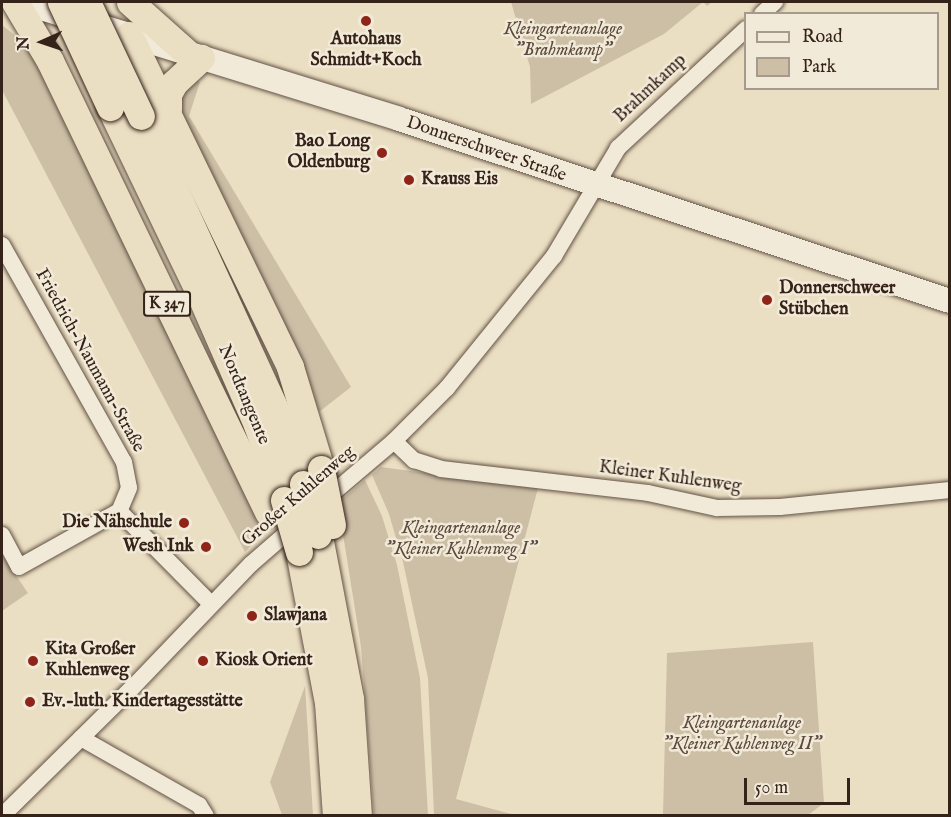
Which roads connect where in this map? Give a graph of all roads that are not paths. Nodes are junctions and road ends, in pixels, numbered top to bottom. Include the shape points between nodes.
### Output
1 (26, 2) edge
2 (130, 2) edge
3 (80, 5) edge
4 (744, 31) edge
5 (129, 35) junction
6 (194, 55) junction
7 (50, 61) junction
8 (168, 109) junction
9 (596, 188) junction
10 (2, 245) edge
11 (950, 301) edge
12 (394, 441) junction
13 (950, 490) edge
14 (294, 491) junction
15 (119, 511) junction
16 (2, 535) edge
17 (309, 544) junction
18 (212, 604) junction
19 (329, 636) junction
20 (81, 738) junction
21 (2, 816) edge
22 (206, 816) edge
23 (336, 816) edge
24 (358, 816) edge

1 - 3 main road, Donnerschweer Straße
1 - 7 highway, K 347
2 - 6 highway
3 - 5 main road, Donnerschweer Straße
3 - 7 highway via 62,31
3 - 14 highway, Nordtangente / K 347, bridge via 110,107 257,425
3 - 14 highway, Nordtangente / K 347, bridge via 141,116 273,404
4 - 9 street, Brahmkamp via 634,130 609,161
5 - 6 main road, Donnerschweer Straße
5 - 8 highway, K 347
6 - 8 highway via 168,94
6 - 9 main road, Donnerschweer Straße via 399,119
7 - 14 highway, K 347
8 - 14 highway, K 347 via 290,367
9 - 11 main road, Donnerschweer Straße
9 - 12 street, Großer Kuhlenweg via 558,251 513,311 434,402
10 - 15 street, Friedrich-Naumann-Straße via 124,462 129,488
12 - 13 street, Kleiner Kuhlenweg via 414,460 441,469 648,494 717,508 780,507
12 - 18 street, Großer Kuhlenweg via 251,564
14 - 17 highway, K 347
14 - 17 highway, K 347, bridge
15 - 16 street via 19,567
15 - 18 street
17 - 19 highway, K 347 via 302,616
17 - 19 highway, K 347 via 345,594
18 - 20 street, Großer Kuhlenweg
19 - 23 highway, K 347 via 328,702
19 - 24 highway, K 347 via 350,699
20 - 21 street, Großer Kuhlenweg
20 - 22 street via 199,805

